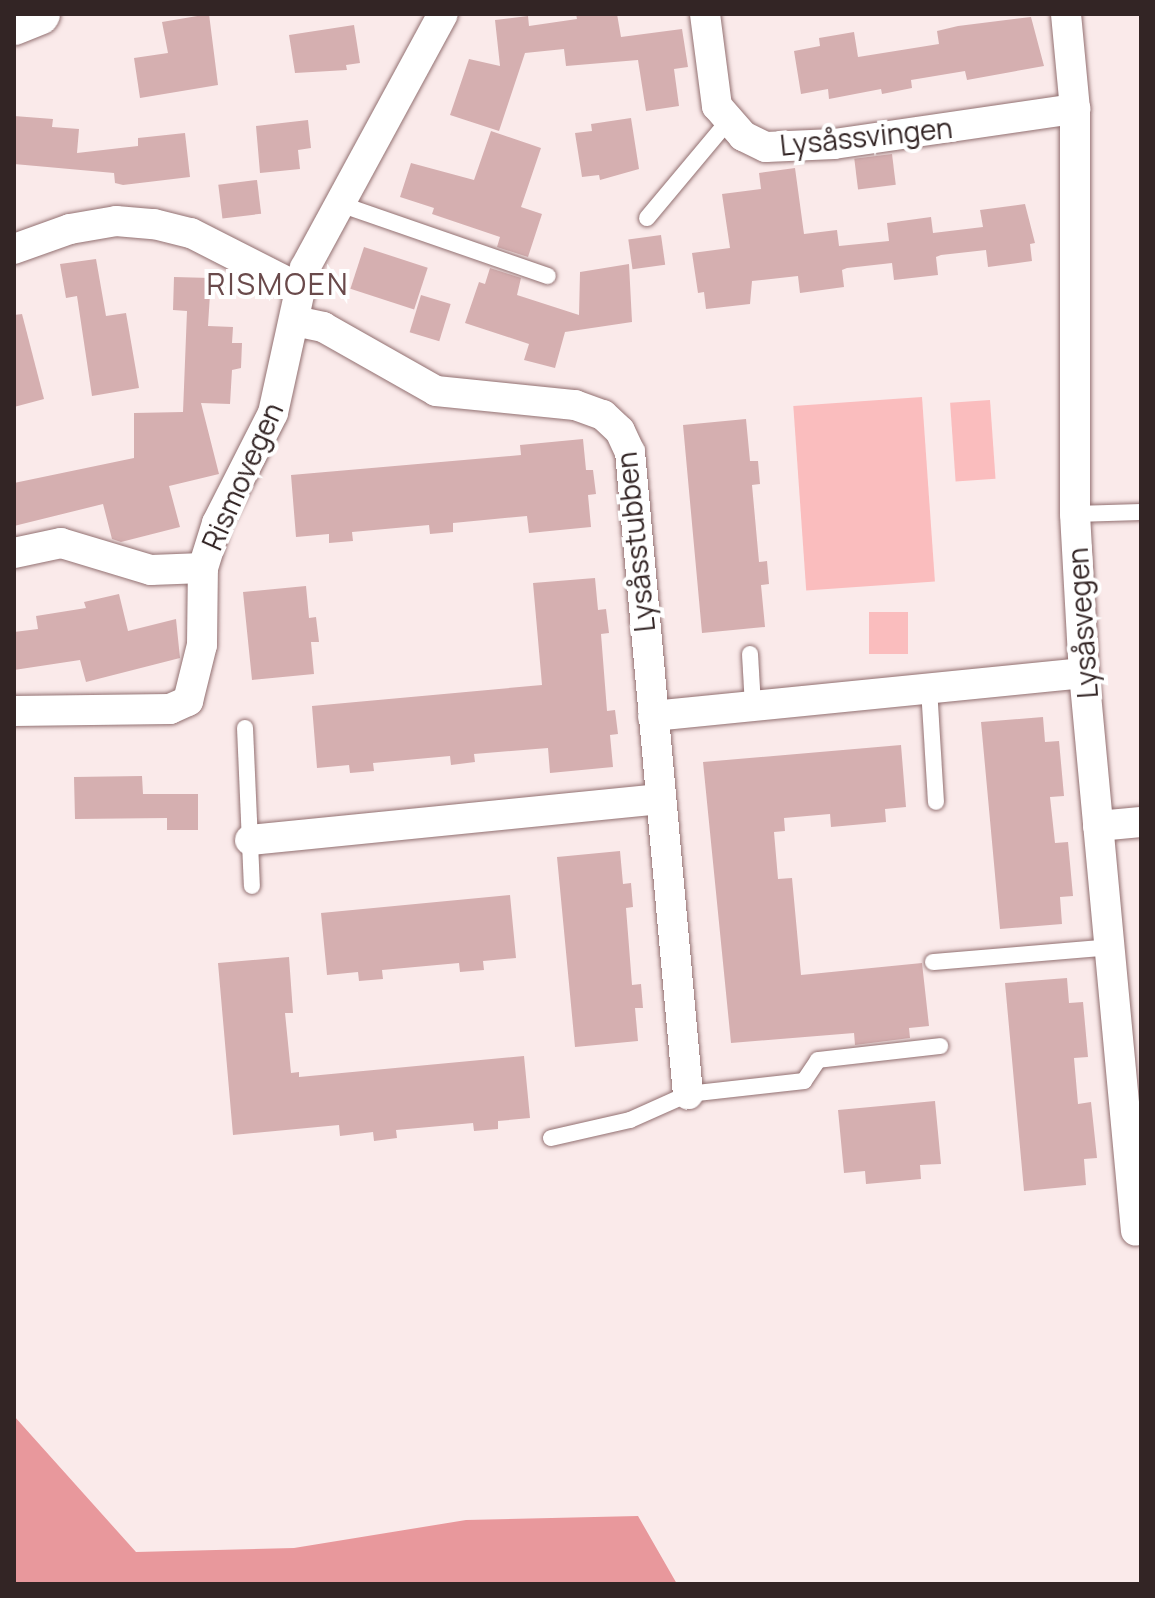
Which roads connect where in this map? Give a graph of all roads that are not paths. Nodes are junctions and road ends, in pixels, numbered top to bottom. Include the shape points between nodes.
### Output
1 (39, 14) edge
2 (443, 14) edge
3 (705, 14) edge
4 (1066, 14) edge
5 (14, 24) edge
6 (1075, 109) junction
7 (728, 121) junction
8 (337, 203) junction
9 (647, 218) dead end
10 (14, 249) edge
11 (548, 276) dead end
12 (301, 289) junction
13 (295, 321) junction
14 (1141, 512) edge
15 (1075, 514) junction
16 (14, 553) edge
17 (203, 568) junction
18 (750, 654) dead end
19 (1084, 673) junction
20 (929, 688) junction
21 (753, 706) junction
22 (14, 711) edge
23 (653, 716) junction
24 (245, 728) dead end
25 (658, 799) junction
26 (936, 802) dead end
27 (1141, 822) edge
28 (1098, 826) junction
29 (250, 840) junction
30 (252, 886) dead end
31 (1110, 947) junction
32 (933, 962) dead end
33 (940, 1046) dead end
34 (688, 1094) junction
35 (1133, 1107) edge
36 (551, 1138) dead end
37 (1136, 1231) dead end

1 - 5 main road
2 - 8 street, Rismovegen
3 - 7 street via 717,106
4 - 6 street, Lysåsvegen
6 - 7 street, Lysåssvingen via 790,148 766,147
6 - 15 street, Lysåsvegen
7 - 9 lane
8 - 11 lane
8 - 12 street, Rismovegen via 305,268
10 - 12 street via 70,229 116,221 154,224 191,233
12 - 13 street, Rismovegen
13 - 17 street, Rismovegen via 273,413 217,523
13 - 23 street, Lysåsstubben via 323,327 436,391 575,405 603,415 620,431 630,452
14 - 15 lane
15 - 19 street, Lysåsvegen
16 - 17 street via 61,543 151,570
17 - 22 street, Rismovegen via 202,645 188,701 158,710
18 - 21 lane
19 - 20 street
19 - 28 street, Lysåsvegen
20 - 21 street
20 - 26 lane
21 - 23 street
23 - 25 street, Lysåsstubben
24 - 29 lane
25 - 29 street
25 - 34 street, Lysåsstubben
27 - 28 street
28 - 31 street, Lysåsvegen
29 - 30 lane
31 - 32 lane
31 - 35 street, Lysåsvegen
33 - 34 lane via 818,1060 804,1081
34 - 36 lane via 630,1120
35 - 37 street, Lysåsvegen

